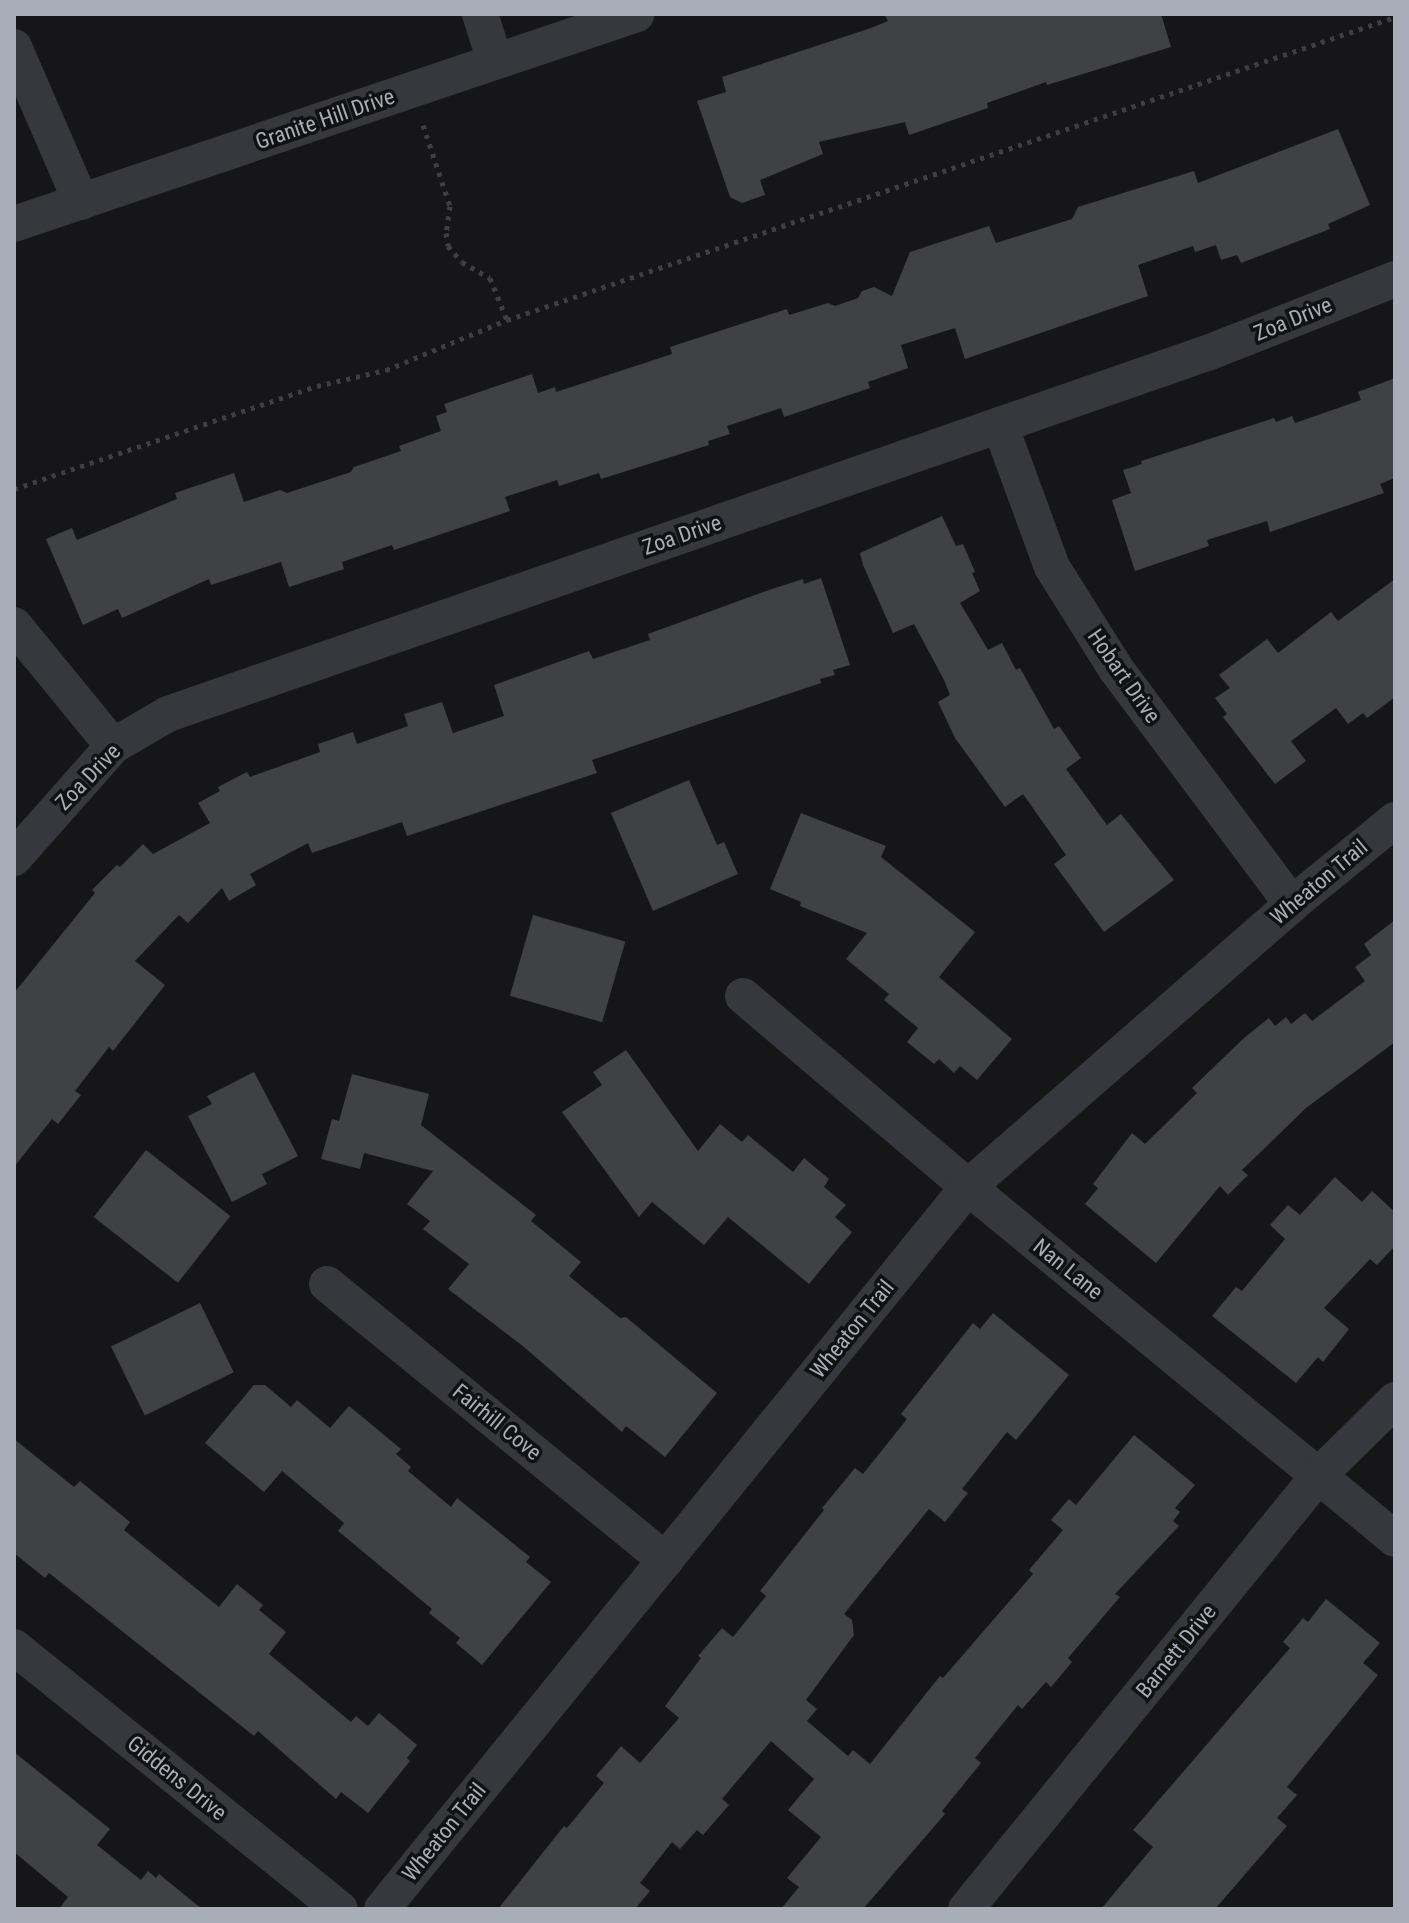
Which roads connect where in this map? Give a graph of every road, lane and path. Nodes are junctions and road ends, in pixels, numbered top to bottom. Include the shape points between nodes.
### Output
1 (480, 14) edge
2 (637, 14) edge
3 (1395, 17) edge
4 (14, 47) edge
5 (495, 61) junction
6 (423, 125) dead end
7 (81, 202) junction
8 (14, 224) edge
9 (1395, 279) edge
10 (507, 320) junction
11 (1000, 425) junction
12 (14, 489) edge
13 (14, 625) edge
14 (113, 746) junction
15 (1395, 820) edge
16 (14, 858) edge
17 (1292, 904) junction
18 (743, 996) dead end
19 (968, 1187) junction
20 (327, 1284) dead end
21 (1395, 1400) edge
22 (1319, 1475) junction
23 (1395, 1539) edge
24 (666, 1560) junction
25 (14, 1647) edge
26 (340, 1909) edge
27 (382, 1909) edge
28 (966, 1909) edge

1 - 5 street
2 - 5 street, Granite Hill Drive
3 - 10 path
4 - 7 street
5 - 7 street, Granite Hill Drive
6 - 10 path via 450,206 448,246 462,262 490,278
7 - 8 street, Granite Hill Drive
9 - 11 street, Zoa Drive via 1210,352
10 - 12 path via 386,370 317,386
11 - 14 street, Zoa Drive via 168,714
11 - 17 street, Hobart Drive via 1052,567 1116,669
13 - 14 street
14 - 16 street, Zoa Drive
15 - 17 street, Wheaton Trail
17 - 19 street, Wheaton Trail
18 - 19 street, Nan Lane
19 - 22 street, Nan Lane
19 - 24 street, Wheaton Trail
20 - 24 street, Fairhill Cove
21 - 22 street, Barnett Drive
22 - 23 street, Nan Lane
22 - 28 street, Barnett Drive
24 - 27 street, Wheaton Trail
25 - 26 street, Giddens Drive

